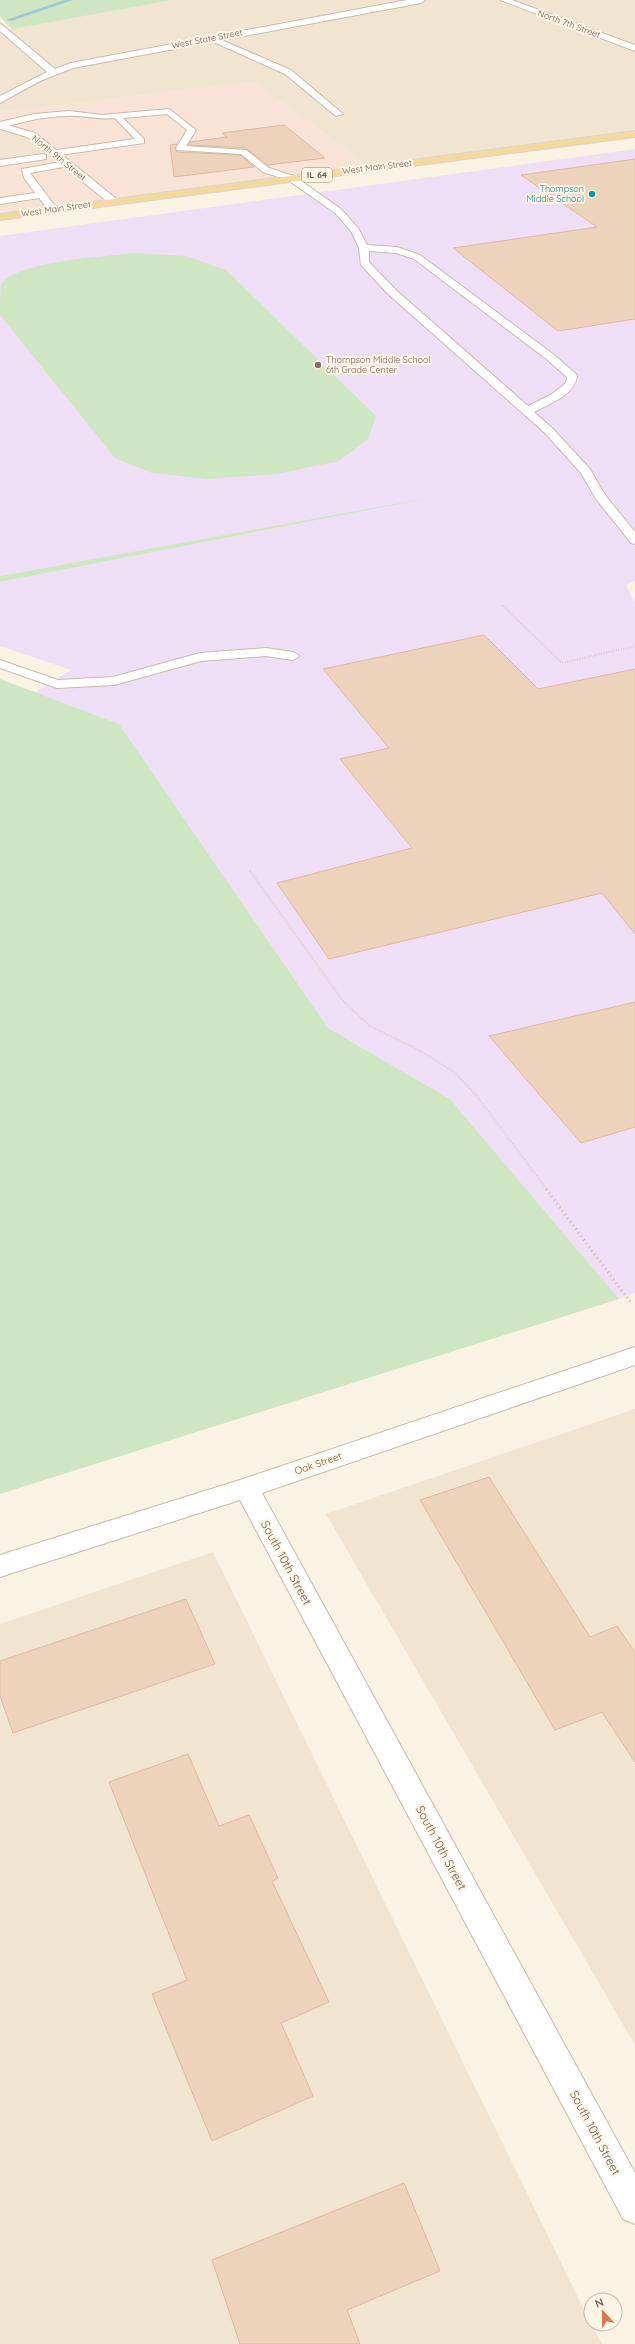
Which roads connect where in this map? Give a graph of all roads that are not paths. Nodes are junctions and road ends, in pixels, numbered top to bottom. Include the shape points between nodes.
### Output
1 (421, 0) edge
2 (504, 0) edge
3 (0, 26) edge
4 (212, 38) junction
5 (635, 48) edge
6 (53, 72) junction
7 (0, 100) edge
8 (339, 114) dead end
9 (116, 115) junction
10 (0, 125) edge
11 (635, 134) edge
12 (54, 154) junction
13 (0, 163) edge
14 (66, 164) junction
15 (291, 178) junction
16 (41, 195) junction
17 (0, 201) edge
18 (113, 201) junction
19 (53, 210) junction
20 (0, 217) edge
21 (364, 248) junction
22 (527, 411) junction
23 (635, 540) edge
24 (293, 656) dead end
25 (0, 664) edge
26 (635, 1356) edge
27 (246, 1488) junction
28 (0, 1566) edge
29 (635, 2207) edge

1 - 4 street, West State Street
2 - 5 street, North 7th Street
3 - 6 street
4 - 6 street, West State Street via 98,60
4 - 8 lane via 288,72
6 - 7 street, West State Street
9 - 10 lane via 41,115
9 - 12 lane via 141,141
9 - 15 lane via 169,110 192,130 180,148 243,152 266,170
10 - 12 street, North 9th Street via 31,135
11 - 15 main road, West Main Street / IL 64
12 - 13 lane
12 - 14 street, North 9th Street
14 - 16 lane via 25,171
14 - 18 street, North 9th Street
15 - 18 main road, West Main Street / IL 64
15 - 21 lane via 338,212 355,230
16 - 17 lane
16 - 19 lane
18 - 19 main road, West Main Street / IL 64
19 - 20 main road, West Main Street / IL 64
21 - 22 lane via 364,263 392,292
21 - 22 lane via 397,250 417,257 572,376 571,384 556,396
22 - 23 lane via 586,471 600,496
24 - 25 lane via 266,652 200,658 114,681 57,684
26 - 27 street, Oak Street
27 - 28 street, Oak Street
27 - 29 street, South 10th Street

